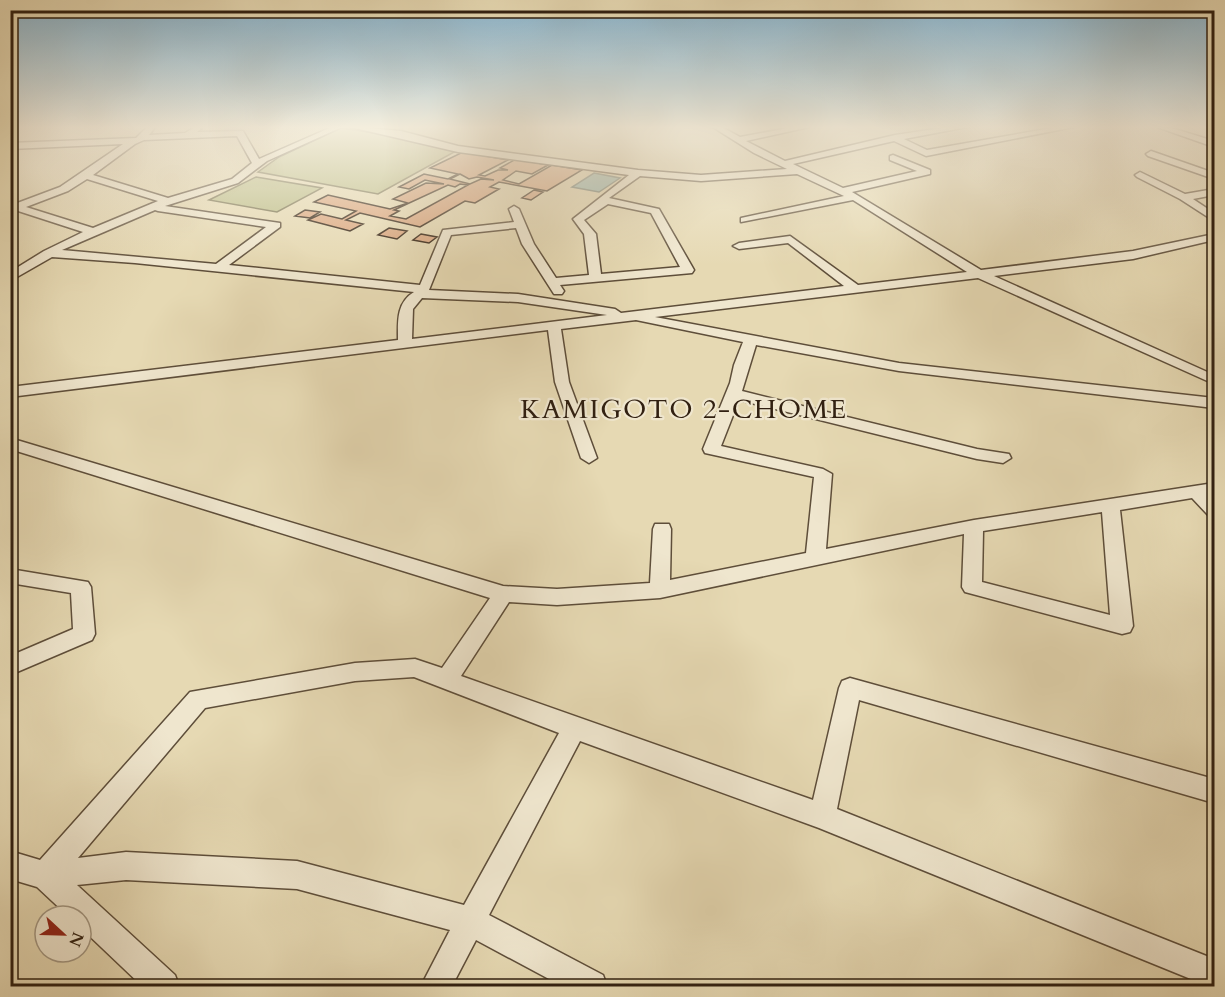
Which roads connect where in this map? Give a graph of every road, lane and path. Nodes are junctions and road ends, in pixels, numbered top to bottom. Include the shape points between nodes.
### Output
1 (91, 173) edge
2 (247, 173) edge
3 (634, 173) edge
4 (638, 173) junction
5 (776, 173) edge
6 (801, 173) edge
7 (925, 173) edge
8 (1140, 175) dead end
9 (86, 176) junction
10 (843, 191) junction
11 (1215, 192) edge
12 (855, 197) junction
13 (1184, 197) junction
14 (168, 201) junction
15 (606, 201) junction
16 (154, 207) junction
17 (514, 209) dead end
18 (1215, 218) edge
19 (745, 220) dead end
20 (522, 224) junction
21 (93, 232) junction
22 (1213, 238) edge
23 (739, 246) dead end
24 (48, 253) junction
25 (219, 267) junction
26 (978, 273) junction
27 (10, 277) edge
28 (596, 279) junction
29 (553, 282) junction
30 (854, 288) junction
31 (422, 292) junction
32 (563, 302) junction
33 (629, 316) junction
34 (561, 325) junction
35 (751, 340) junction
36 (405, 344) junction
37 (1211, 375) edge
38 (10, 392) edge
39 (734, 394) junction
40 (1215, 403) edge
41 (10, 443) edge
42 (589, 458) dead end
43 (1003, 458) dead end
44 (1206, 490) edge
45 (1110, 505) junction
46 (1215, 511) edge
47 (974, 526) junction
48 (662, 529) dead end
49 (814, 559) junction
50 (10, 576) edge
51 (660, 590) junction
52 (503, 594) junction
53 (10, 666) edge
54 (447, 679) junction
55 (574, 728) junction
56 (1215, 791) edge
57 (822, 816) junction
58 (10, 865) edge
59 (45, 875) junction
60 (470, 921) junction
61 (1215, 974) edge
62 (164, 987) edge
63 (436, 987) edge
64 (592, 987) edge

1 - 9 street
2 - 14 street via 235,181
3 - 4 street
4 - 5 street via 701,178
4 - 15 street via 603,198
6 - 10 street
7 - 10 street
8 - 13 street
9 - 14 street
9 - 21 street via 16,207
10 - 12 street
11 - 13 street
12 - 19 street
12 - 26 street
13 - 18 street
14 - 16 street
15 - 28 street via 578,219 590,234
15 - 28 street via 655,211 688,270
16 - 21 street
16 - 25 street via 276,225
17 - 20 street
20 - 29 street via 528,244
20 - 31 street via 447,232
21 - 24 street
22 - 26 street via 1133,255
23 - 30 street via 790,239
24 - 25 street
24 - 27 street
25 - 31 street
26 - 30 street
26 - 37 street
28 - 29 street
29 - 32 street
30 - 33 street
31 - 32 street
31 - 36 street via 406,307
32 - 33 street
32 - 34 street
33 - 34 street
33 - 35 street
34 - 36 street
34 - 42 street via 562,382
35 - 39 street
35 - 40 street via 899,367
36 - 38 street
39 - 43 street
39 - 49 street via 711,449 823,474
41 - 52 street
44 - 45 street
44 - 46 street
45 - 47 street
45 - 47 street via 1122,626 972,587
47 - 49 street
48 - 51 street
49 - 51 street
50 - 53 street via 81,587 84,634
51 - 52 street via 557,597
52 - 54 street
54 - 55 street
54 - 59 street via 415,668 355,672 198,699
55 - 57 street
55 - 60 street
56 - 57 street via 850,688
57 - 61 street
58 - 59 street
59 - 60 street via 126,866 297,875
59 - 62 street
60 - 63 street
60 - 64 street

